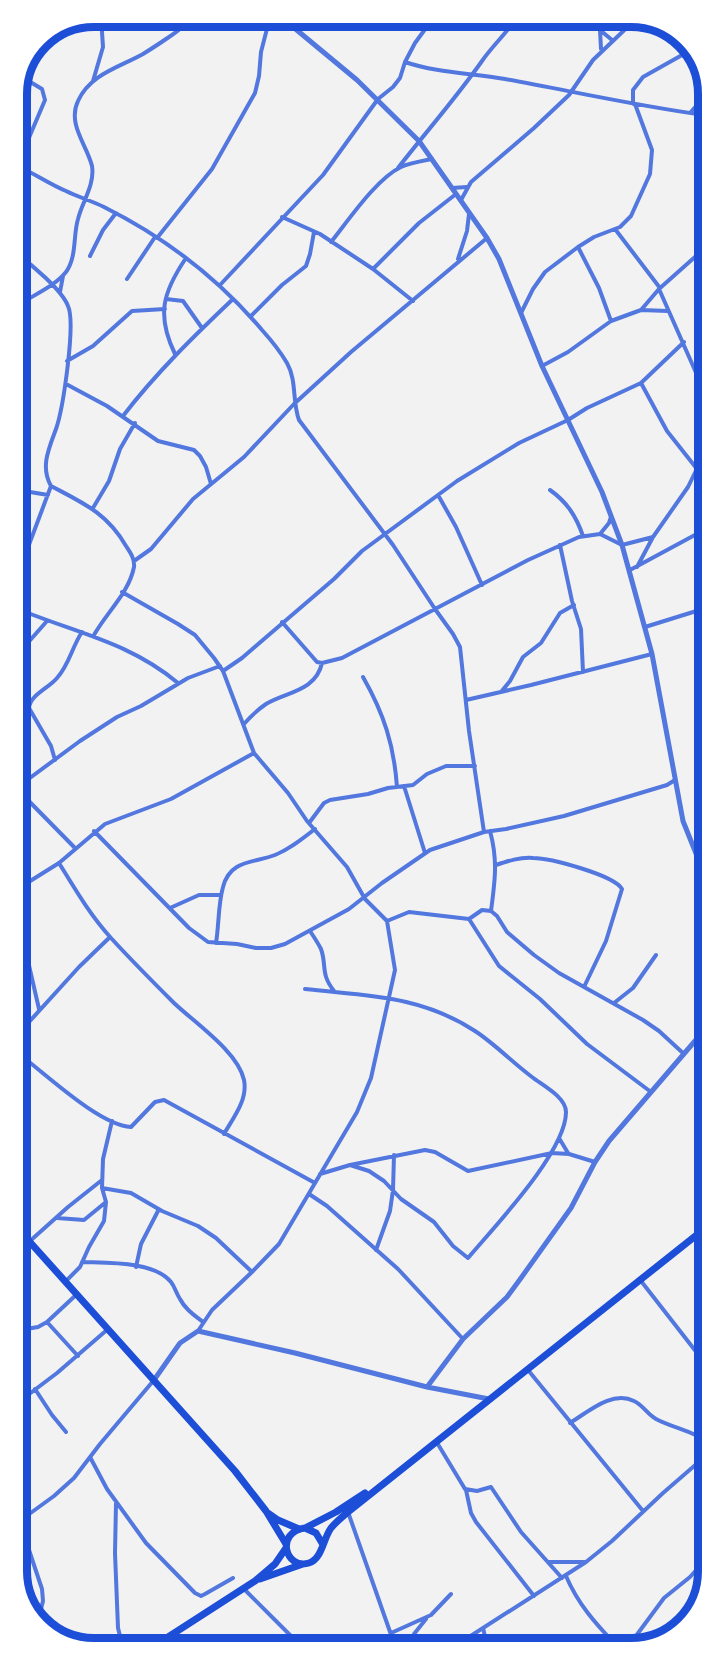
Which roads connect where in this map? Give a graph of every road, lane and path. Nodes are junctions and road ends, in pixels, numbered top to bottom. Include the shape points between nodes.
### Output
1 (102, 27) edge
2 (182, 27) edge
3 (267, 27) edge
4 (294, 27) edge
5 (427, 27) edge
6 (510, 27) edge
7 (598, 27) edge
8 (626, 27) edge
9 (600, 30) junction
10 (612, 40) junction
11 (601, 50) junction
12 (684, 54) edge
13 (405, 62) junction
14 (473, 76) junction
15 (28, 81) edge
16 (93, 82) junction
17 (573, 91) junction
18 (378, 99) junction
19 (634, 104) junction
20 (698, 104) edge
21 (648, 107) junction
22 (690, 113) junction
23 (698, 114) edge
24 (639, 116) junction
25 (419, 141) junction
26 (27, 142) edge
27 (433, 159) junction
28 (398, 168) junction
29 (27, 171) edge
30 (452, 188) junction
31 (467, 188) junction
32 (456, 194) junction
33 (87, 200) junction
34 (461, 201) junction
35 (116, 213) junction
36 (469, 213) junction
37 (282, 217) junction
38 (615, 229) junction
39 (314, 232) junction
40 (156, 237) junction
41 (487, 238) junction
42 (331, 242) junction
43 (578, 247) junction
44 (698, 254) edge
45 (90, 256) dead end
46 (186, 258) junction
47 (458, 260) junction
48 (27, 262) edge
49 (373, 269) junction
50 (63, 275) junction
51 (127, 279) dead end
52 (52, 285) junction
53 (220, 285) junction
54 (659, 289) junction
55 (60, 293) junction
56 (233, 298) junction
57 (166, 299) junction
58 (27, 300) edge
59 (413, 301) junction
60 (165, 309) junction
61 (641, 310) junction
62 (668, 311) junction
63 (521, 313) junction
64 (250, 316) junction
65 (611, 321) junction
66 (202, 328) junction
67 (684, 342) junction
68 (175, 354) junction
69 (67, 361) junction
70 (542, 366) junction
71 (698, 376) edge
72 (641, 383) junction
73 (66, 384) junction
74 (294, 404) junction
75 (123, 416) junction
76 (568, 420) junction
77 (135, 423) junction
78 (697, 469) joint
79 (211, 484) junction
80 (51, 486) junction
81 (550, 489) dead end
82 (27, 492) edge
83 (48, 495) junction
84 (438, 495) junction
85 (93, 508) junction
86 (612, 516) junction
87 (698, 533) edge
88 (600, 534) junction
89 (385, 535) junction
90 (583, 536) junction
91 (653, 537) junction
92 (560, 545) junction
93 (622, 545) junction
94 (27, 550) edge
95 (134, 561) junction
96 (637, 567) junction
97 (630, 570) junction
98 (482, 585) junction
99 (122, 592) junction
100 (574, 605) junction
101 (435, 609) junction
102 (698, 610) edge
103 (27, 613) edge
104 (47, 621) junction
105 (282, 622) junction
106 (645, 627) junction
107 (82, 632) junction
108 (94, 635) junction
109 (27, 644) edge
110 (652, 654) junction
111 (322, 663) junction
112 (220, 666) junction
113 (223, 671) junction
114 (583, 672) junction
115 (363, 677) dead end
116 (178, 683) junction
117 (501, 692) junction
118 (466, 700) junction
119 (244, 724) junction
120 (255, 753) junction
121 (55, 760) junction
122 (475, 766) junction
123 (675, 779) junction
124 (27, 780) edge
125 (404, 786) junction
126 (397, 787) junction
127 (27, 799) edge
128 (309, 823) junction
129 (315, 829) junction
130 (94, 831) junction
131 (490, 831) junction
132 (484, 832) junction
133 (75, 848) junction
134 (425, 854) junction
135 (698, 858) edge
136 (59, 863) junction
137 (496, 865) junction
138 (27, 883) edge
139 (221, 895) junction
140 (365, 899) junction
141 (170, 908) junction
142 (491, 911) junction
143 (469, 919) junction
144 (387, 921) junction
145 (310, 931) junction
146 (110, 937) junction
147 (216, 943) junction
148 (656, 955) dead end
149 (27, 956) edge
150 (584, 987) junction
151 (305, 989) dead end
152 (335, 992) junction
153 (388, 997) junction
154 (623, 998) junction
155 (614, 1004) junction
156 (624, 1009) junction
157 (40, 1010) junction
158 (27, 1024) edge
159 (698, 1038) edge
160 (684, 1054) junction
161 (27, 1060) edge
162 (651, 1092) junction
163 (112, 1121) junction
164 (224, 1134) junction
165 (559, 1138) junction
166 (552, 1153) junction
167 (569, 1154) junction
168 (394, 1155) junction
169 (595, 1162) junction
170 (350, 1165) junction
171 (320, 1174) junction
172 (103, 1180) junction
173 (315, 1183) junction
174 (102, 1188) junction
175 (393, 1190) junction
176 (309, 1194) junction
177 (106, 1202) junction
178 (159, 1209) junction
179 (56, 1218) junction
180 (698, 1234) edge
181 (29, 1242) joint
182 (376, 1250) junction
183 (82, 1262) junction
184 (136, 1267) junction
185 (252, 1272) junction
186 (641, 1280) junction
187 (65, 1282) junction
188 (77, 1294) junction
189 (47, 1322) junction
190 (203, 1322) junction
191 (27, 1328) edge
192 (108, 1329) junction
193 (198, 1330) junction
194 (463, 1339) junction
195 (698, 1354) edge
196 (78, 1356) junction
197 (527, 1369) junction
198 (154, 1380) junction
199 (427, 1387) junction
200 (35, 1389) junction
201 (27, 1395) edge
202 (489, 1398) junction
203 (570, 1423) junction
204 (66, 1432) dead end
205 (698, 1436) edge
206 (436, 1440) junction
207 (90, 1456) junction
208 (698, 1463) edge
209 (384, 1481) junction
210 (465, 1489) junction
211 (116, 1502) junction
212 (266, 1511) junction
213 (643, 1511) junction
214 (348, 1512) junction
215 (27, 1516) edge
216 (302, 1528) junction
217 (322, 1543) junction
218 (27, 1544) edge
219 (286, 1546) junction
220 (548, 1562) junction
221 (585, 1562) junction
222 (303, 1563) junction
223 (698, 1568) edge
224 (564, 1577) junction
225 (233, 1578) dead end
226 (255, 1581) junction
227 (243, 1588) junction
228 (451, 1594) dead end
229 (534, 1596) junction
230 (41, 1611) edge
231 (428, 1616) junction
232 (483, 1628) junction
233 (391, 1634) junction
234 (120, 1638) edge
235 (167, 1638) edge
236 (293, 1638) edge
237 (392, 1638) edge
238 (401, 1638) edge
239 (415, 1638) edge
240 (467, 1638) edge
241 (485, 1638) edge
242 (610, 1638) edge
243 (635, 1638) edge

1 - 16 street via 103,46
2 - 16 street
3 - 40 street via 255,93 230,141
4 - 18 street
5 - 13 street
6 - 14 street
7 - 9 street
8 - 10 street
9 - 10 street
9 - 11 street
10 - 11 street
11 - 17 street
12 - 19 street via 643,77 633,90
13 - 14 street
13 - 18 street via 400,78
14 - 17 street
14 - 25 street
15 - 26 street via 42,89 45,100
16 - 33 street via 77,102 75,112 77,131 92,169
17 - 19 street
17 - 31 street
18 - 25 street
18 - 37 street via 323,175
19 - 21 street
19 - 24 street
20 - 22 street
21 - 22 street
21 - 24 street
22 - 23 street
24 - 38 street via 652,150 650,174 631,216
25 - 27 street
25 - 28 street
27 - 28 street
27 - 30 street
28 - 42 street via 368,195
29 - 33 street
30 - 31 street
30 - 32 street
31 - 34 street
32 - 34 street
32 - 49 street via 419,223
33 - 35 street
33 - 50 street via 77,221 71,261
34 - 36 street
35 - 40 street
35 - 45 street
36 - 41 street
36 - 47 street
37 - 39 street
37 - 53 street
38 - 43 street
38 - 54 street
39 - 42 street
39 - 64 street via 306,266
40 - 46 street
40 - 51 street
41 - 47 street
41 - 63 street
42 - 49 street
43 - 63 street via 545,272
43 - 65 street
44 - 54 street
46 - 53 street
46 - 57 street via 172,279
47 - 59 street
48 - 52 street
49 - 59 street
50 - 52 street
50 - 55 street
52 - 55 street
52 - 58 street
53 - 56 street
54 - 61 street
54 - 62 street
55 - 69 street via 70,313
56 - 64 street
56 - 66 street
57 - 60 street
57 - 66 street via 183,301
59 - 74 street
60 - 68 street via 165,331
60 - 69 street via 132,311 93,346
61 - 62 street
61 - 65 street
62 - 67 street
63 - 70 street
64 - 74 street via 290,368
65 - 70 street
66 - 68 street
67 - 71 street
67 - 72 street
68 - 75 street
69 - 73 street
70 - 76 street
72 - 76 street
72 - 78 street via 667,431
73 - 75 street
73 - 80 street via 45,463
74 - 79 street via 244,457
74 - 89 street via 299,420
75 - 77 street
76 - 84 street via 493,458
76 - 86 street
77 - 79 street via 158,441 194,450 206,467
77 - 85 street
78 - 91 street via 678,504
79 - 95 street via 186,506 151,549
80 - 83 street
80 - 85 street
81 - 90 street via 573,512
82 - 83 street
83 - 94 street
84 - 89 street
84 - 98 street
85 - 95 street via 109,521
86 - 88 street
86 - 93 street
87 - 96 street
88 - 90 street
88 - 93 street
89 - 101 street
89 - 105 street
90 - 92 street
91 - 93 street
91 - 96 street
92 - 98 street
92 - 100 street
93 - 97 street
95 - 99 street
96 - 97 street
97 - 106 street
98 - 101 street
99 - 108 street
99 - 112 street via 195,635
100 - 114 street via 581,629
100 - 117 street via 560,613 541,644 523,657
101 - 111 street via 342,658
101 - 118 street via 460,647
102 - 106 street
103 - 104 street
104 - 107 street
104 - 109 street
105 - 111 street via 316,662
105 - 113 street
106 - 110 street
107 - 108 street
107 - 121 street via 63,671 29,704
108 - 116 street via 147,660
110 - 114 street
110 - 123 street
111 - 119 street via 313,680 267,704
112 - 113 street
112 - 116 street
113 - 119 street
114 - 117 street
115 - 126 street via 385,721
116 - 121 street via 117,717
117 - 118 street
118 - 122 street
119 - 120 street
120 - 128 street
120 - 130 street via 171,799
121 - 124 street
122 - 125 street via 446,766 416,784
122 - 132 street
123 - 131 street via 668,785 564,816
123 - 135 street via 683,821
125 - 126 street
125 - 134 street
126 - 128 street via 330,800
127 - 133 street
128 - 129 street
129 - 139 street via 273,856 243,863 228,874
129 - 140 street via 347,867
130 - 133 street
130 - 141 street
131 - 132 street
131 - 137 street
132 - 134 street
133 - 136 street
134 - 140 street
136 - 138 street
136 - 146 street
137 - 142 street
137 - 150 street via 518,859 543,859 594,873 622,889 606,941
139 - 141 street via 199,895
139 - 147 street
140 - 144 street
140 - 145 street
141 - 147 street via 202,939
142 - 143 street via 482,910
142 - 150 street via 525,947
143 - 144 street via 409,912
143 - 162 street via 499,966 587,1044
144 - 153 street via 395,970
145 - 147 street via 271,948
145 - 152 street via 320,948 328,983
146 - 157 street
146 - 164 street via 241,1070 243,1101
148 - 154 street
149 - 157 street
150 - 155 street
151 - 152 street
152 - 153 street
153 - 165 street via 420,1004 478,1032 554,1094 567,1110
153 - 171 street via 368,1086
154 - 155 street
154 - 156 street
155 - 156 street
156 - 160 street via 659,1031
157 - 158 street
159 - 160 street
160 - 162 street
161 - 163 street
162 - 169 street
163 - 164 street via 130,1127 159,1100 164,1100
163 - 172 street via 105,1145
164 - 173 street
165 - 166 street
165 - 167 street
166 - 167 street
166 - 168 street via 468,1172 435,1152
166 - 175 street via 468,1258 434,1222
167 - 169 street
168 - 170 street
168 - 175 street
169 - 194 street via 571,1208 507,1297
170 - 171 street
170 - 175 street via 369,1171
171 - 173 street
172 - 174 street
172 - 179 street
173 - 176 street
174 - 177 street
174 - 178 street via 131,1192
175 - 182 street
176 - 182 street
176 - 185 street via 279,1244
177 - 179 street via 84,1220
177 - 183 street via 104,1221
178 - 184 street via 141,1244
178 - 185 street via 216,1238
179 - 181 street
180 - 186 main road
181 - 187 main road
182 - 194 street
183 - 184 street
183 - 187 street
184 - 190 street via 165,1275 186,1309
185 - 190 street
186 - 195 street
186 - 197 main road
187 - 188 main road
188 - 189 street
188 - 192 main road
189 - 191 street
189 - 196 street
190 - 193 street
192 - 196 street
192 - 198 main road
193 - 198 street via 180,1343
193 - 199 street
194 - 199 street
196 - 200 street
197 - 202 main road
197 - 203 street
198 - 207 street
198 - 212 main road via 235,1470
199 - 202 street
200 - 201 street
200 - 204 street
202 - 206 main road
203 - 205 street via 608,1400 625,1398 655,1418
203 - 213 street
206 - 209 main road
206 - 210 street
207 - 211 street
207 - 215 street via 68,1485
208 - 213 street
209 - 214 main road
209 - 216 main road via 336,1512
210 - 220 street via 491,1487 521,1532
210 - 229 street via 476,1522
211 - 225 street via 146,1543 195,1593 201,1596
211 - 234 street
212 - 216 main road via 278,1520
212 - 219 main road
213 - 221 street
214 - 217 main road
214 - 233 street
216 - 217 main road via 316,1533
216 - 219 main road via 288,1537
217 - 222 main road via 315,1560
218 - 230 street via 42,1589
219 - 222 main road via 292,1559
219 - 226 main road via 275,1564
220 - 221 street
220 - 224 street
221 - 224 street
222 - 226 main road
223 - 243 street via 664,1598
224 - 229 street
224 - 242 street via 582,1608
226 - 227 main road
227 - 235 main road
227 - 236 street
228 - 231 street
229 - 232 street
231 - 233 street
231 - 239 street via 414,1634
232 - 240 street
232 - 241 street
233 - 237 street
233 - 238 street

